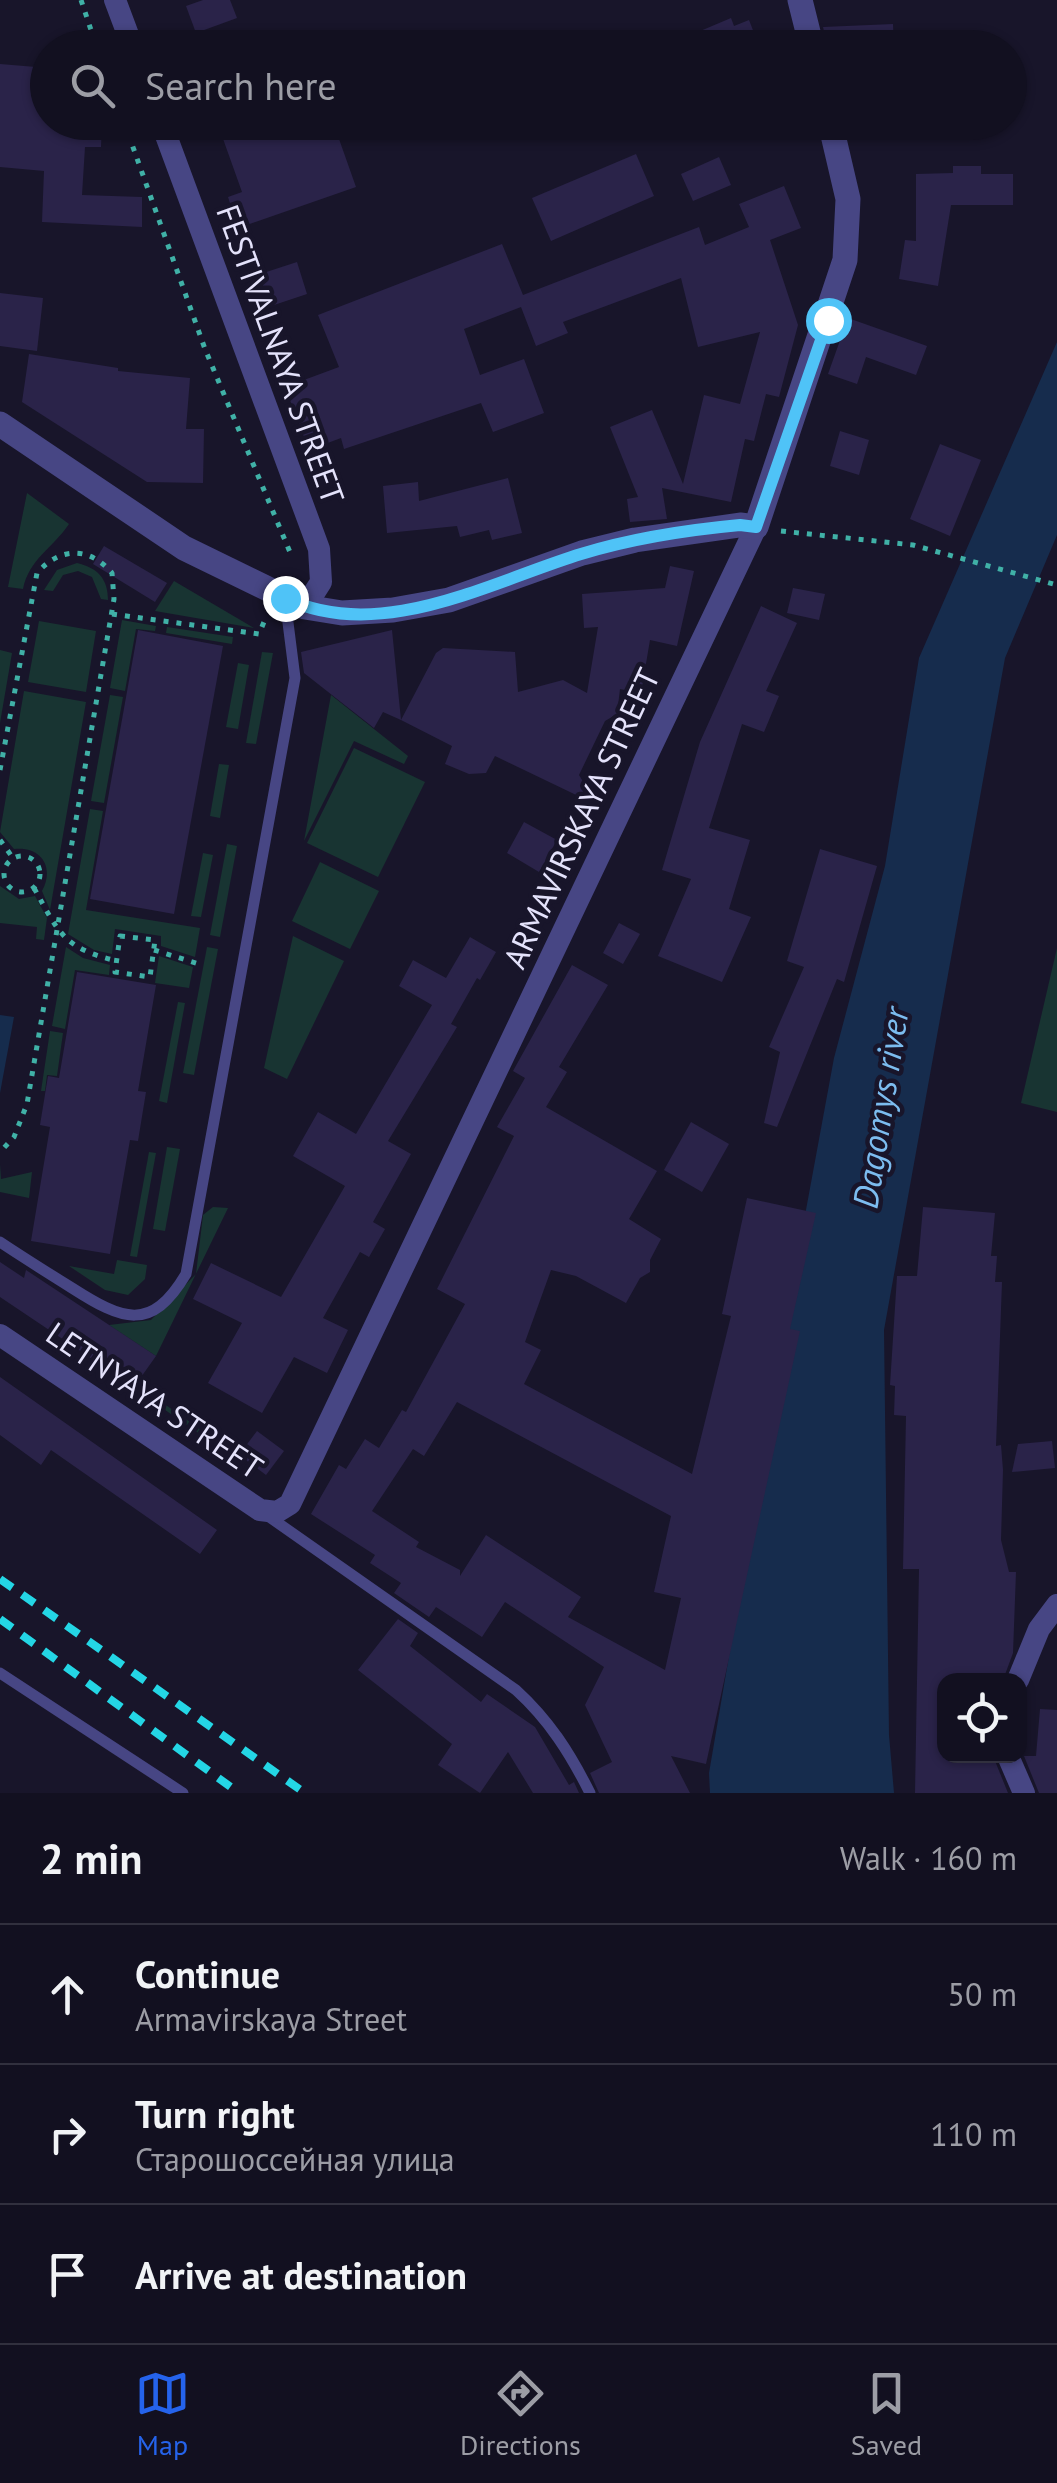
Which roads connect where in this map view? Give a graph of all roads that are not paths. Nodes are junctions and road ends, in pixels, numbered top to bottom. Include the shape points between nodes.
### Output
1 (116, 0) edge
2 (800, 0) edge
3 (127, 30) edge
4 (808, 30) edge
5 (168, 140) edge
6 (834, 140) edge
7 (0, 424) edge
8 (765, 529) junction
9 (295, 602) junction
10 (0, 1242) edge
11 (0, 1335) edge
12 (269, 1511) junction
13 (1057, 1606) edge
14 (0, 1673) edge
15 (1021, 1673) edge
16 (1011, 1763) edge
17 (183, 1793) edge
18 (590, 1793) edge
19 (1024, 1793) edge

1 - 3 street
2 - 4 street
5 - 9 street, FESTIVALNAYA STREET via 318,549 322,582
6 - 8 street, ARMAVIRSKAYA STREET via 848,200 846,260
7 - 9 street via 184,548
8 - 9 street via 724,526 635,540 448,600 393,610 342,612
8 - 12 street, ARMAVIRSKAYA STREET via 290,1504
9 - 10 lane via 295,678 186,1274 154,1312 114,1315
11 - 12 street, LETNYAYA STREET
12 - 18 lane via 516,1690 570,1752
13 - 15 street
14 - 17 lane
16 - 19 street

